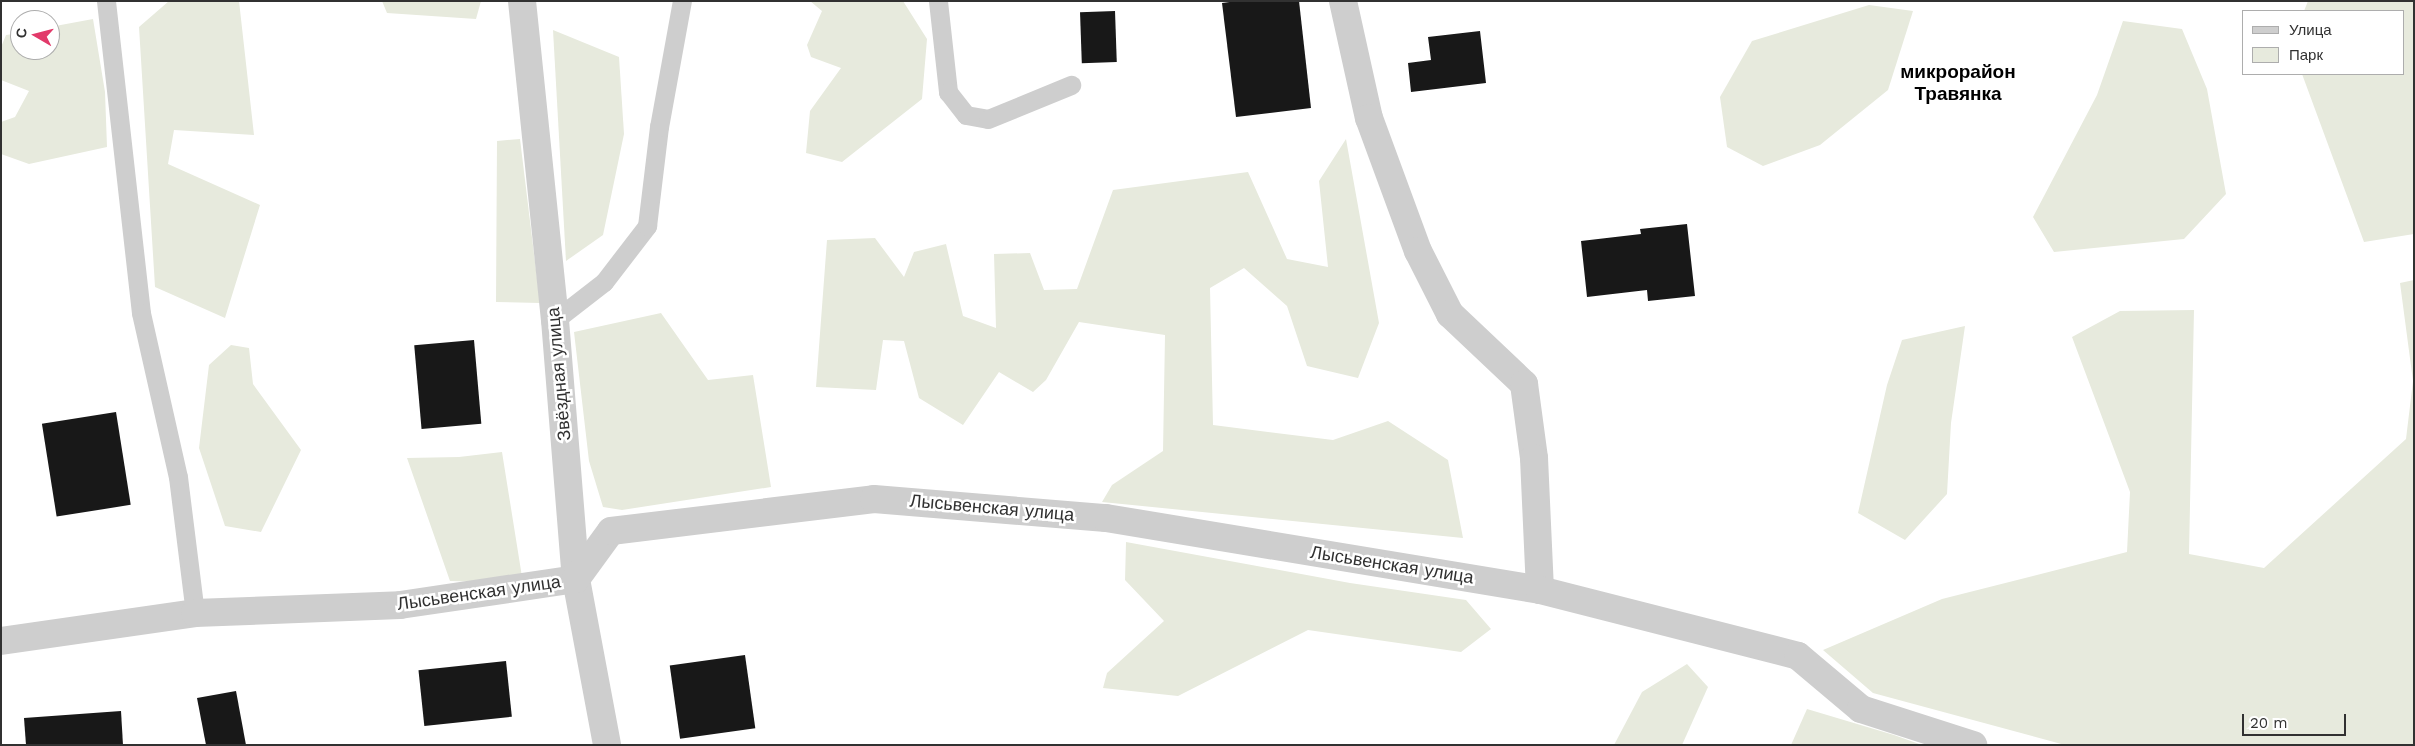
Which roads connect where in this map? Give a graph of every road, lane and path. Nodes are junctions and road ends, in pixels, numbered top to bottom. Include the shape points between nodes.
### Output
1 (106, 1) edge
2 (522, 1) edge
3 (682, 1) edge
4 (938, 1) edge
5 (1343, 1) edge
6 (1071, 85) dead end
7 (555, 320) junction
8 (576, 579) junction
9 (1540, 590) junction
10 (196, 613) junction
11 (1, 641) edge
12 (607, 745) edge
13 (1973, 745) edge

1 - 10 lane via 142,313 178,476
2 - 7 street, Звёздная улица
3 - 7 lane via 659,127 647,226 604,282
4 - 6 lane via 948,92 966,115 988,120
5 - 9 street via 1369,118 1418,251 1450,314 1524,384 1534,458
7 - 8 street, Звёздная улица
8 - 9 street, Лысьвенская улица via 611,531 874,499 1106,518
8 - 10 street, Лысьвенская улица via 400,605
8 - 12 street, Звёздная улица
9 - 13 street, Лысьвенская улица via 1798,656 1861,708
10 - 11 street, Лысьвенская улица

